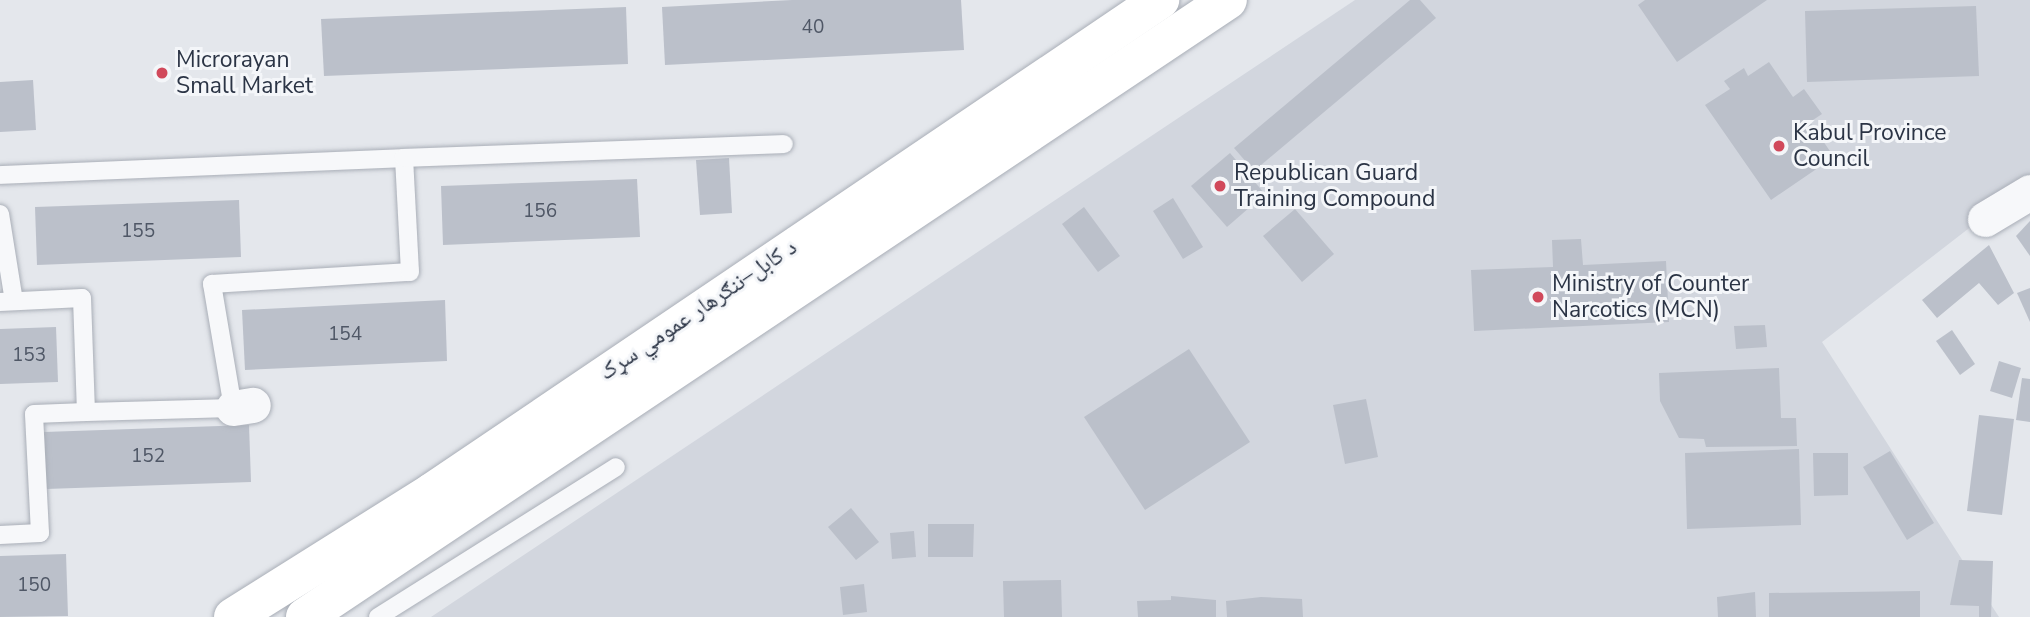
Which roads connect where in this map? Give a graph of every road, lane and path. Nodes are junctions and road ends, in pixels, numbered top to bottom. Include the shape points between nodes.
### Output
1 (1160, 0) edge
2 (1228, 0) edge
3 (784, 144) dead end
4 (404, 158) junction
5 (0, 175) edge
6 (2030, 192) edge
7 (0, 214) edge
8 (1985, 219) dead end
9 (7, 302) edge
10 (86, 412) junction
11 (616, 467) dead end
12 (0, 535) edge
13 (233, 617) edge
14 (305, 617) edge
15 (378, 617) edge

1 - 13 highway, د کابل–ننګرهار عمومي سړک via 432,492
2 - 14 highway, د کابل–ننګرهار عمومي سړک
3 - 4 lane
4 - 5 lane
4 - 10 lane via 410,272 212,284 243,407
6 - 8 street
7 - 9 lane
9 - 10 lane via 82,298
10 - 12 lane via 34,414 40,533
11 - 15 lane

